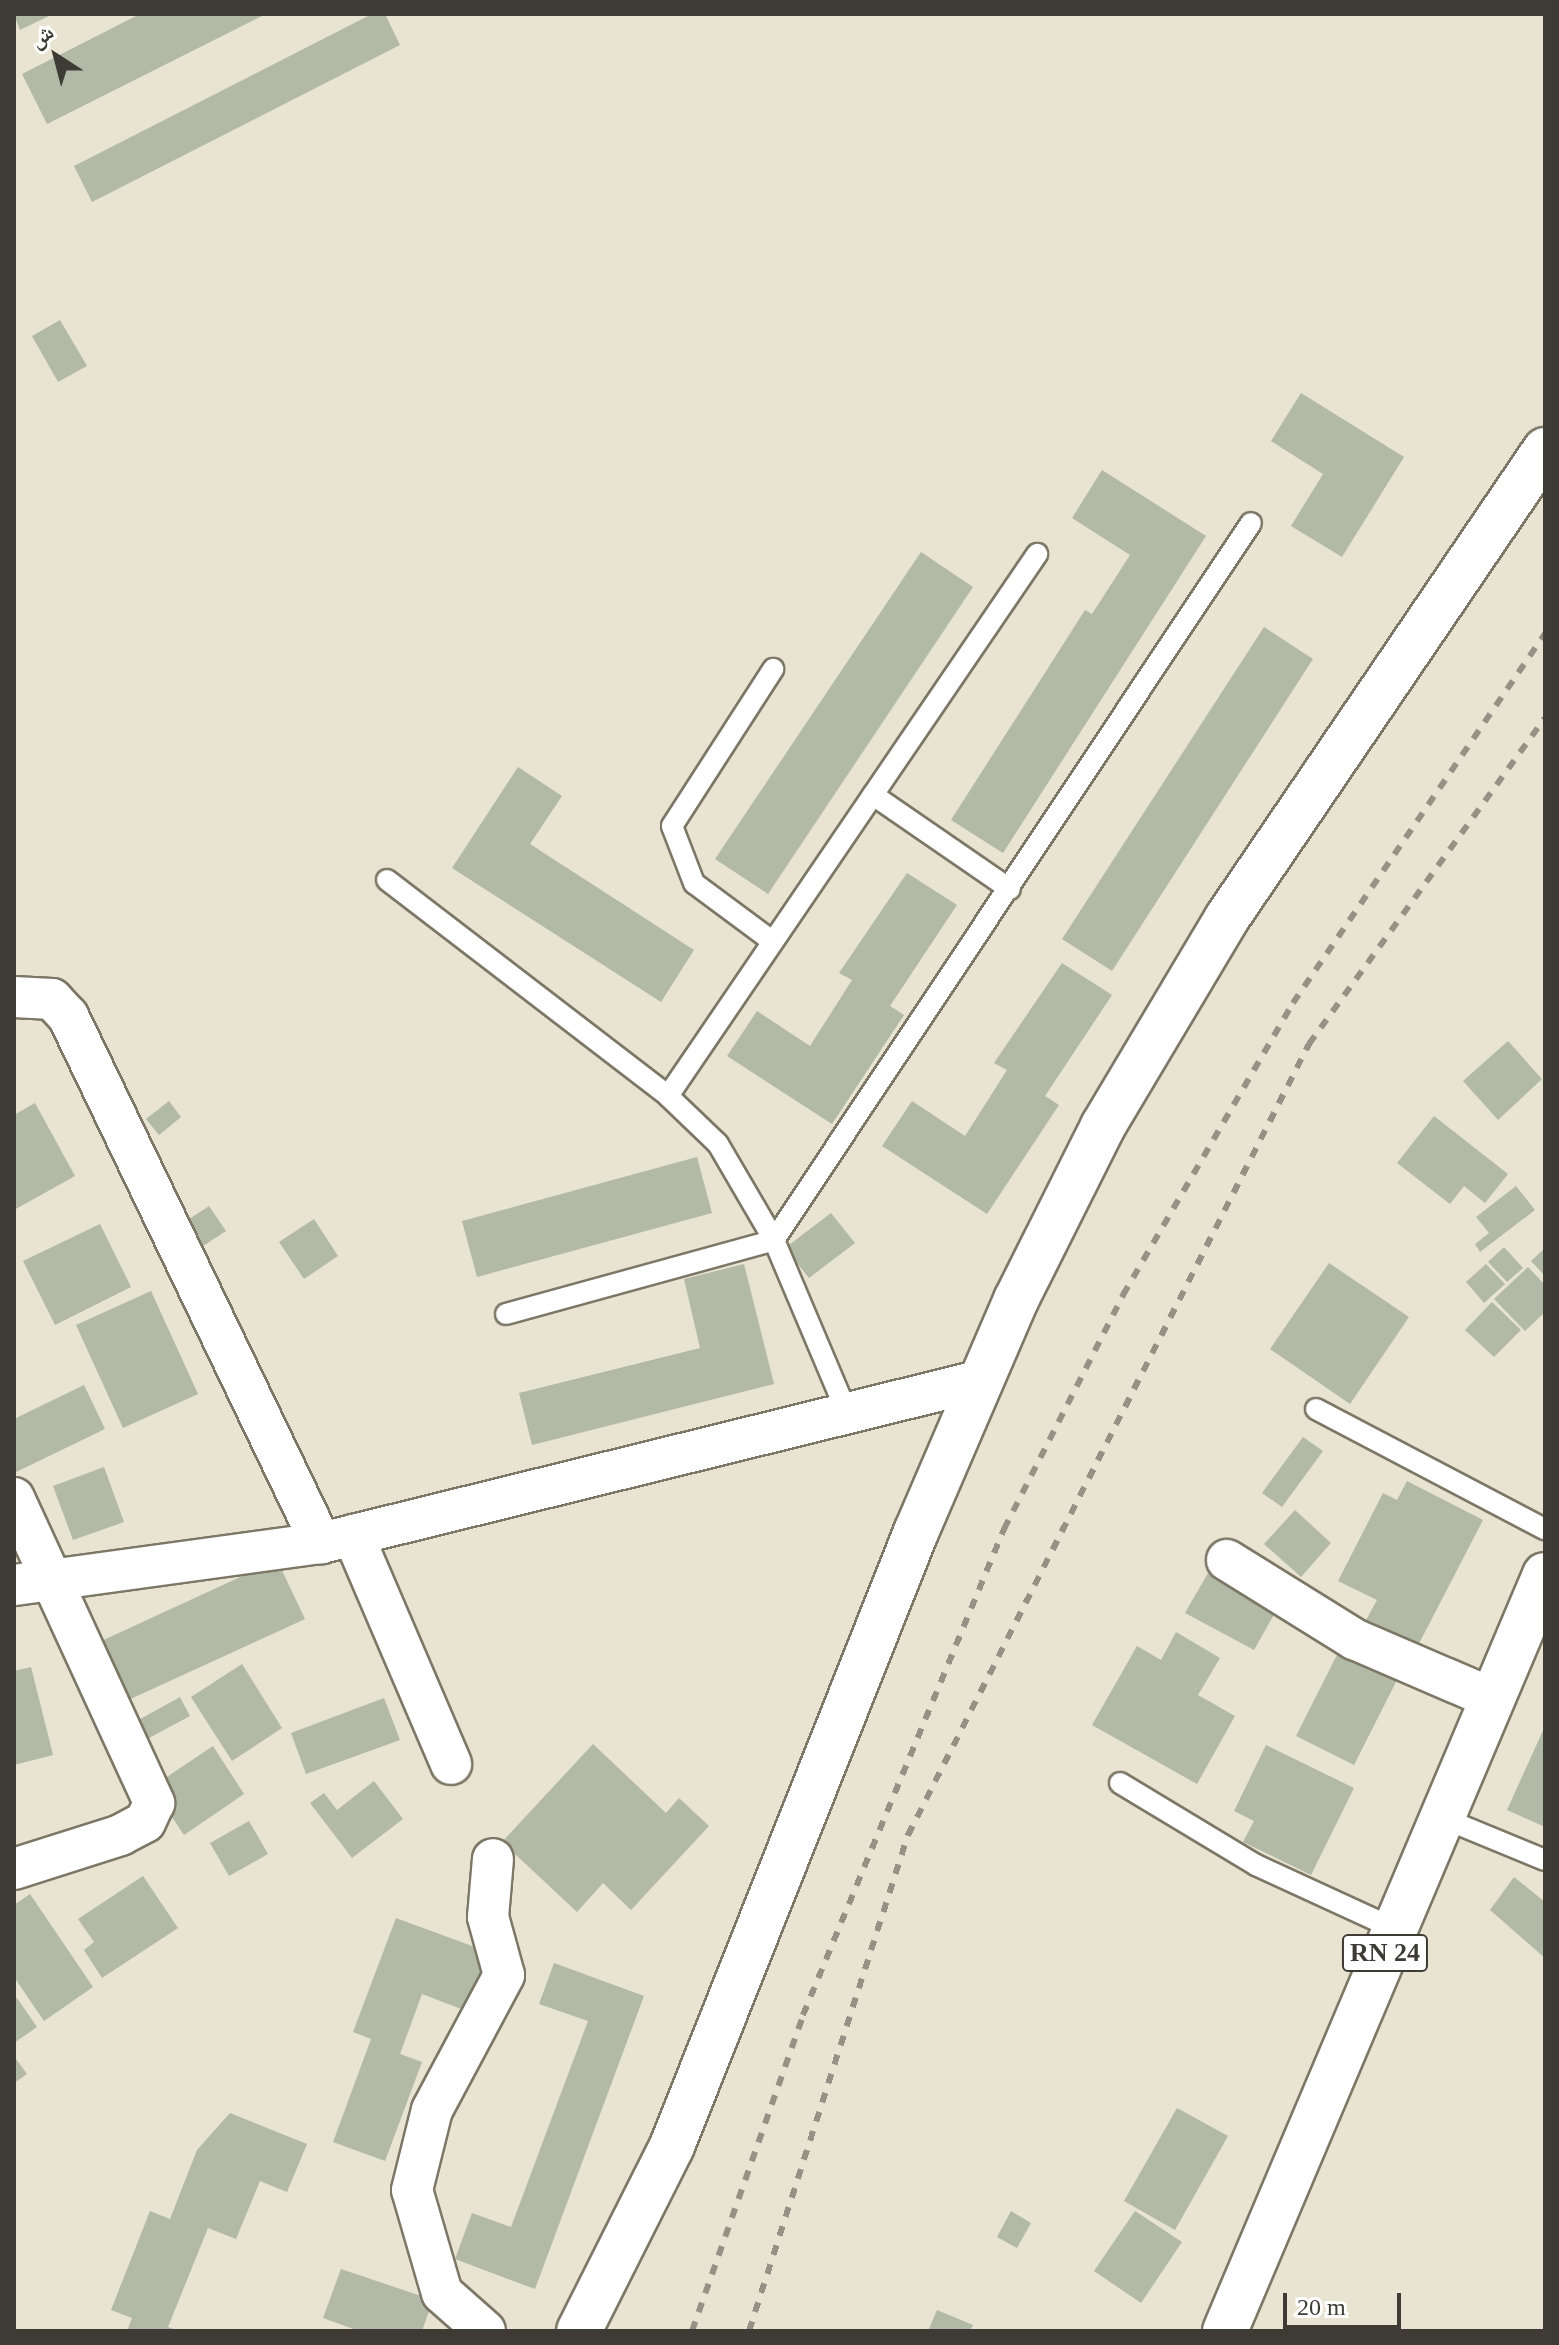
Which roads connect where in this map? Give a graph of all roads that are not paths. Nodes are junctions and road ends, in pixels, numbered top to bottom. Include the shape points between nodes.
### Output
1 (1545, 450) edge
2 (1251, 523) dead end
3 (1037, 554) dead end
4 (773, 669) dead end
5 (873, 795) junction
6 (387, 880) dead end
7 (1010, 889) junction
8 (772, 941) junction
9 (14, 997) edge
10 (668, 1096) junction
11 (774, 1240) junction
12 (506, 1314) dead end
13 (982, 1380) junction
14 (1316, 1409) dead end
15 (847, 1413) junction
16 (14, 1498) edge
17 (1545, 1529) edge
18 (337, 1539) junction
19 (1227, 1560) dead end
20 (1545, 1575) edge
21 (32, 1581) edge
22 (1493, 1699) junction
23 (451, 1764) dead end
24 (1120, 1783) dead end
25 (1443, 1818) junction
26 (493, 1859) dead end
27 (1545, 1860) edge
28 (14, 1869) edge
29 (1395, 1929) junction
30 (485, 2331) edge
31 (579, 2331) edge
32 (1225, 2331) edge

1 - 13 street via 1227,918 1103,1126
2 - 7 lane
3 - 5 lane
4 - 8 lane via 672,826 694,883
5 - 7 lane
5 - 8 lane
6 - 10 lane
7 - 11 lane
8 - 10 lane
9 - 18 street via 52,999 68,1016
10 - 11 lane via 718,1144
11 - 12 lane
11 - 15 lane
13 - 15 street
13 - 31 street via 672,2146
14 - 17 lane
15 - 18 street
16 - 21 street
18 - 21 street
18 - 23 street
19 - 22 street via 1354,1639
20 - 22 street, RN 24
21 - 28 street via 154,1803 145,1822 121,1835
22 - 25 street, RN 24
24 - 29 lane via 1256,1865
25 - 27 lane
25 - 29 street, RN 24
26 - 30 street via 488,1917 504,1975 432,2110 412,2190 442,2293
29 - 32 street, RN 24

